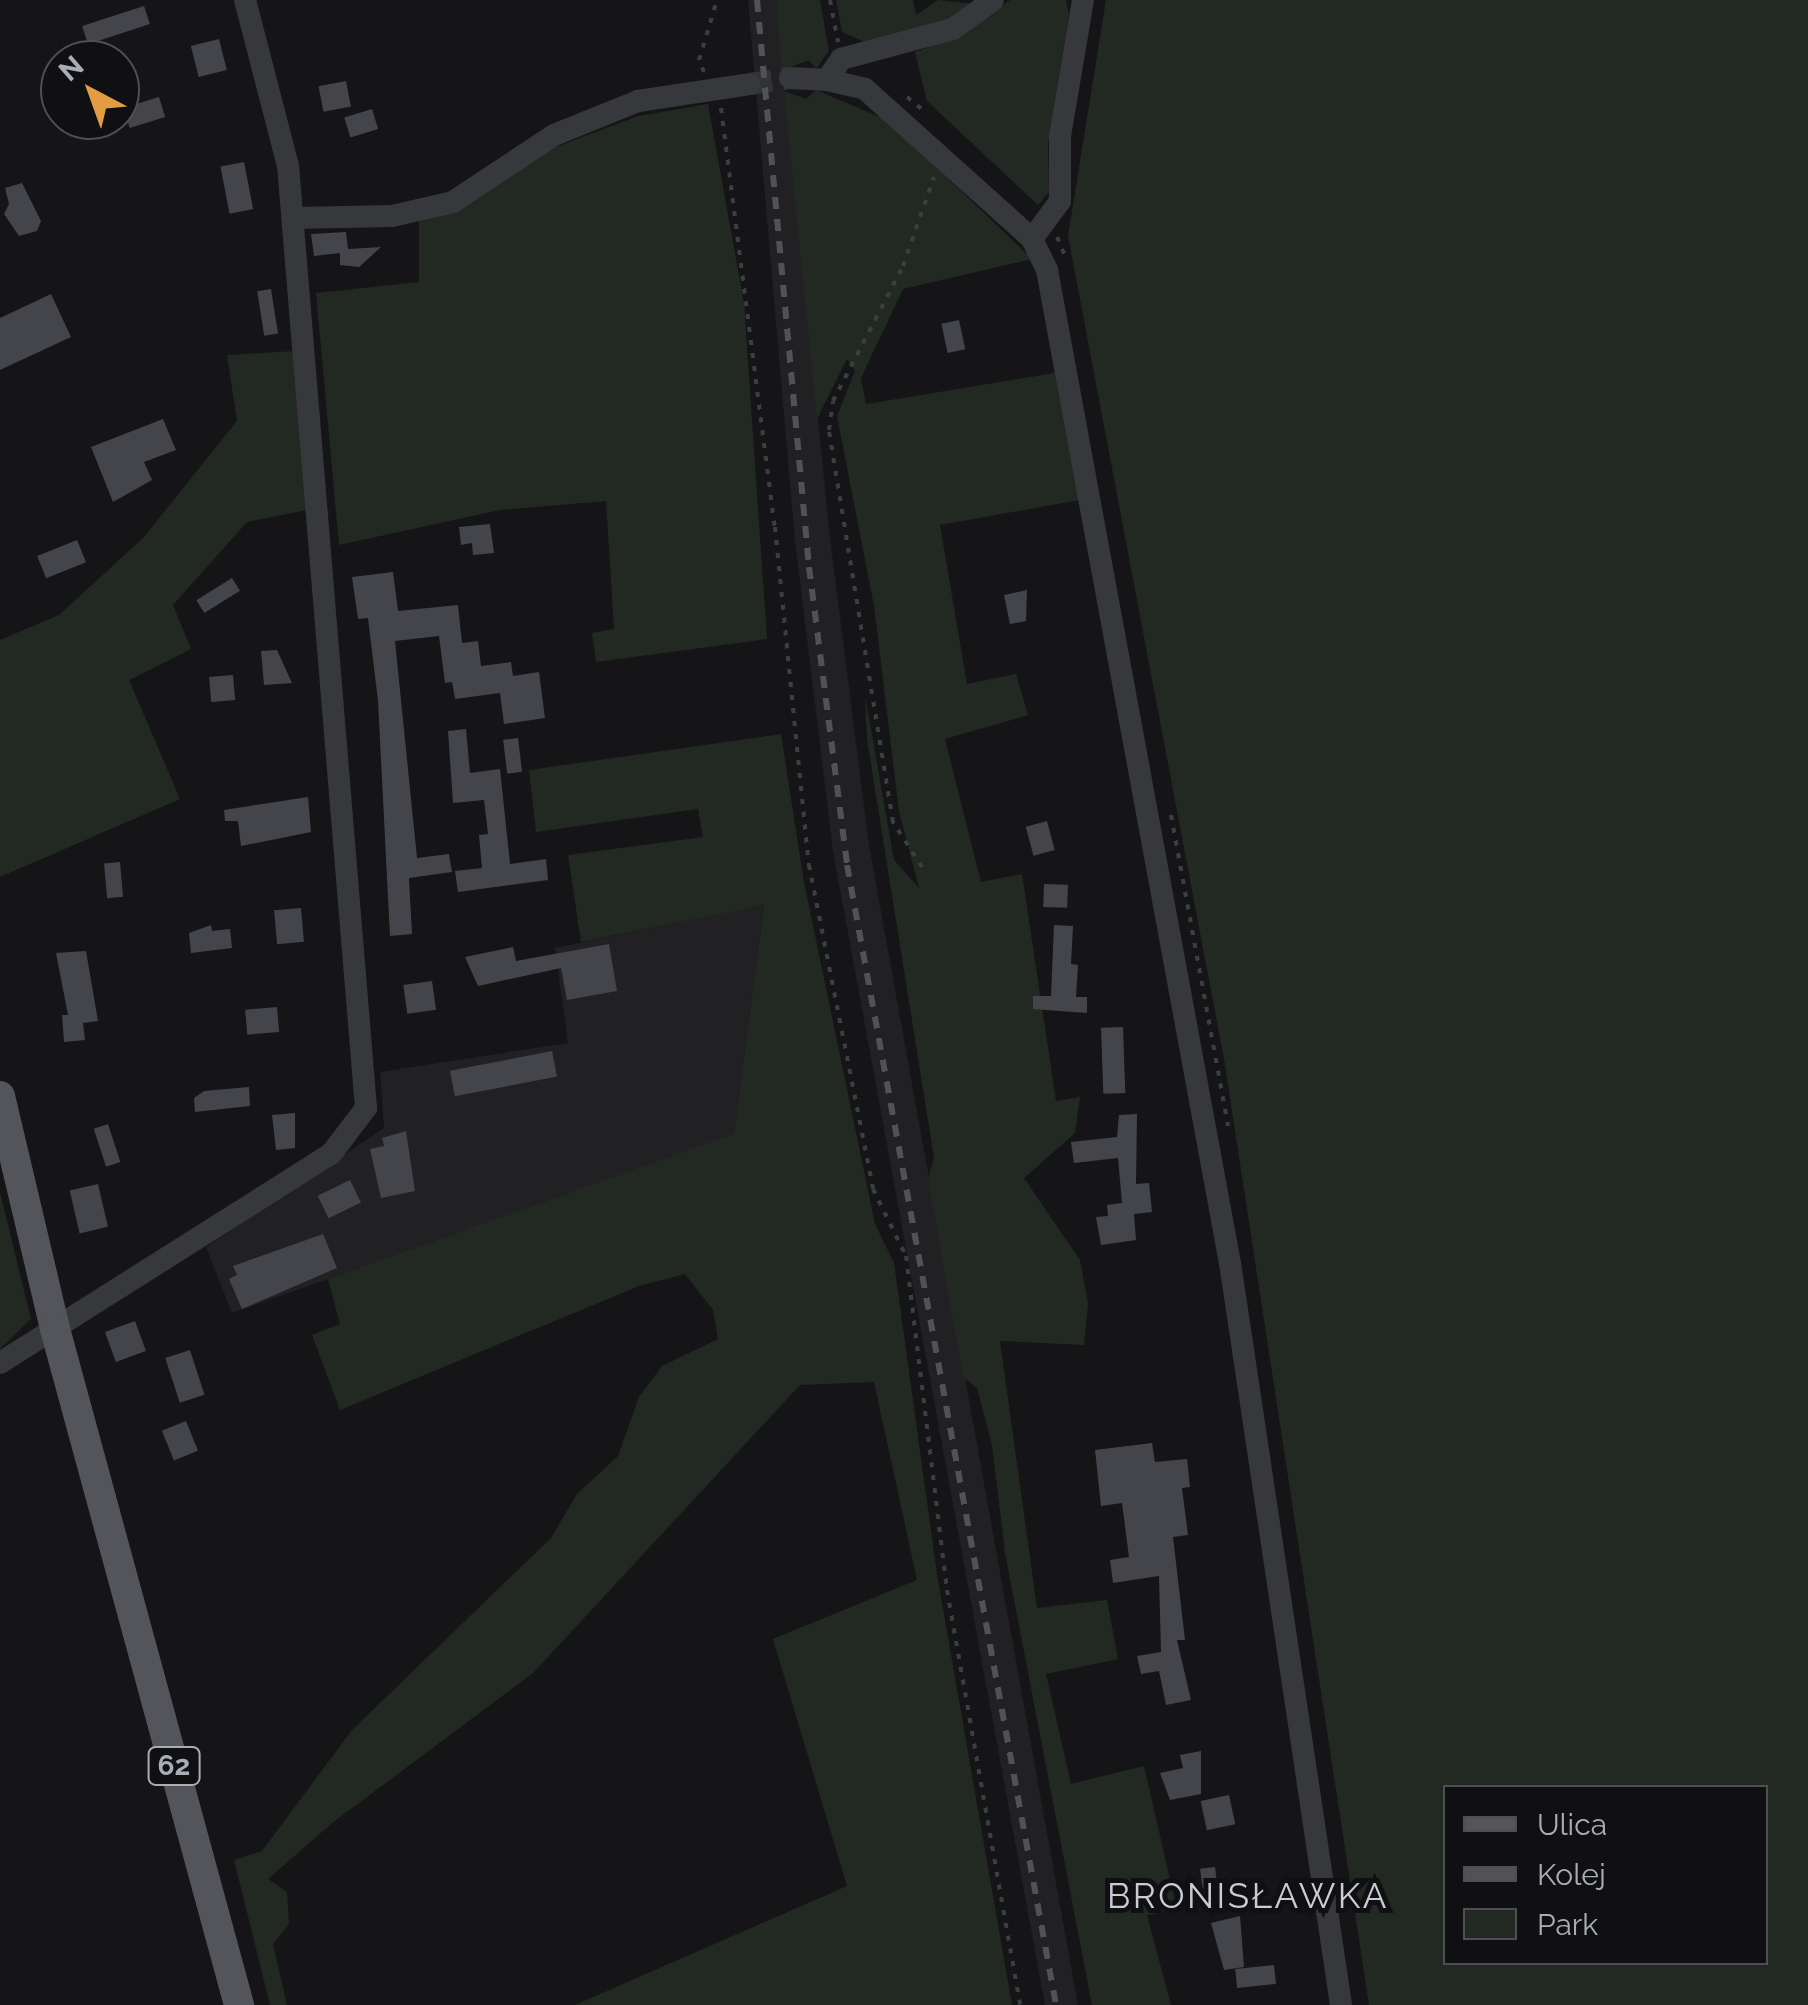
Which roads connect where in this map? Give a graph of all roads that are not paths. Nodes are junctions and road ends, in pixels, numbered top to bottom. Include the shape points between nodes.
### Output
1 (245, 0) edge
2 (993, 0) edge
3 (1083, 0) edge
4 (790, 78) tunnel mouth
5 (828, 80) junction
6 (750, 84) tunnel mouth
7 (294, 218) junction
8 (1032, 239) junction
9 (0, 1096) edge
10 (55, 1329) junction
11 (0, 1363) edge
12 (239, 2005) edge
13 (1342, 2005) edge

1 - 7 street via 288,166
2 - 5 street via 953,29 841,59
3 - 8 street via 1060,136 1060,201
4 - 5 street
5 - 8 street via 865,89
6 - 7 street via 638,101 554,135 452,202 392,216
7 - 10 street via 366,1108 331,1154
8 - 13 street via 1047,270 1068,375 1230,1263
9 - 10 main road, 62
10 - 11 street
10 - 12 main road, 62

